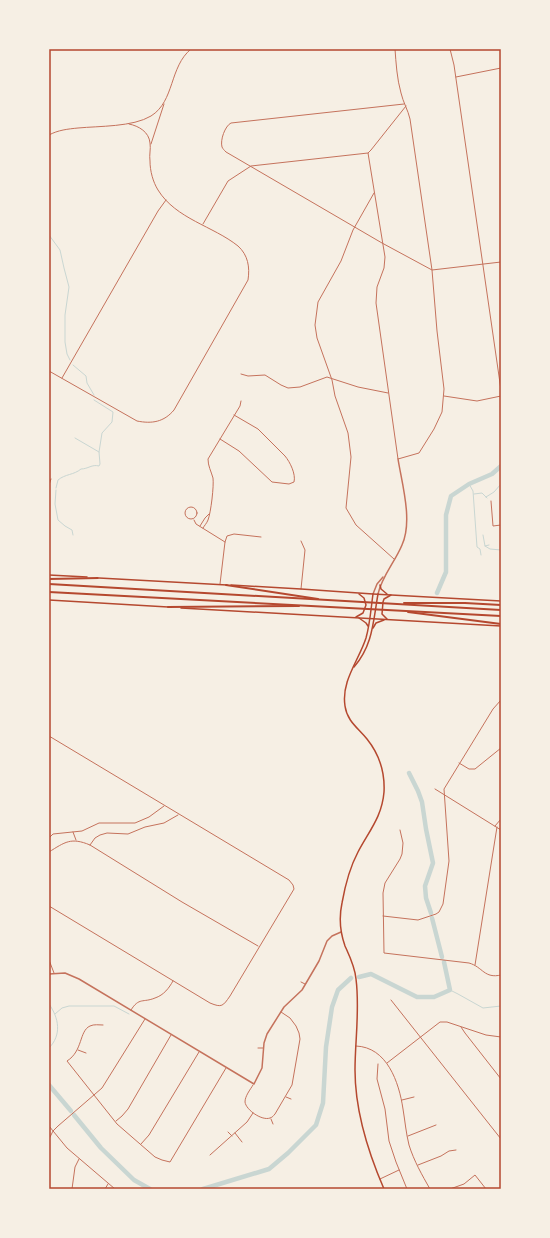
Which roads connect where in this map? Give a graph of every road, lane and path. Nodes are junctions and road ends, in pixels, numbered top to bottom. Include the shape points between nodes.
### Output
1 (190, 49) edge
2 (395, 49) edge
3 (450, 49) edge
4 (501, 68) edge
5 (455, 77) junction
6 (164, 104) junction
7 (406, 105) junction
8 (129, 124) junction
9 (49, 135) edge
10 (150, 149) junction
11 (368, 153) junction
12 (251, 166) junction
13 (375, 193) junction
14 (166, 200) junction
15 (202, 224) junction
16 (355, 226) junction
17 (382, 242) junction
18 (501, 262) edge
19 (482, 265) junction
20 (432, 270) junction
21 (49, 371) edge
22 (241, 374) dead end
23 (62, 379) junction
24 (332, 380) junction
25 (501, 390) edge
26 (389, 393) junction
27 (443, 396) junction
28 (501, 396) edge
29 (240, 400) dead end
30 (234, 415) junction
31 (220, 440) junction
32 (398, 459) junction
33 (51, 479) dead end
34 (49, 485) edge
35 (491, 501) dead end
36 (210, 514) junction
37 (193, 519) junction
38 (501, 525) edge
39 (200, 526) junction
40 (203, 528) junction
41 (261, 537) dead end
42 (301, 541) dead end
43 (224, 542) junction
44 (394, 559) junction
45 (49, 575) edge
46 (384, 576) junction
47 (98, 578) junction
48 (49, 579) edge
49 (49, 584) edge
50 (220, 585) junction
51 (226, 585) junction
52 (380, 585) junction
53 (301, 588) junction
54 (49, 592) edge
55 (355, 593) junction
56 (373, 594) junction
57 (378, 594) junction
58 (388, 595) junction
59 (393, 595) junction
60 (49, 600) edge
61 (325, 600) junction
62 (501, 601) edge
63 (396, 604) junction
64 (501, 605) edge
65 (310, 606) junction
66 (168, 607) junction
67 (389, 610) junction
68 (501, 610) edge
69 (501, 616) edge
70 (356, 617) junction
71 (370, 618) junction
72 (374, 618) junction
73 (388, 619) junction
74 (501, 625) edge
75 (368, 629) junction
76 (372, 629) junction
77 (352, 669) junction
78 (501, 700) edge
79 (49, 736) edge
80 (501, 748) edge
81 (459, 763) junction
82 (434, 789) dead end
83 (444, 794) junction
84 (165, 806) junction
85 (178, 814) junction
86 (501, 819) edge
87 (495, 826) junction
88 (497, 828) junction
89 (400, 830) dead end
90 (501, 830) edge
91 (73, 832) junction
92 (49, 838) edge
93 (76, 840) junction
94 (90, 845) junction
95 (49, 852) edge
96 (49, 906) edge
97 (383, 916) junction
98 (342, 932) junction
99 (258, 947) junction
100 (49, 960) edge
101 (475, 965) junction
102 (54, 973) junction
103 (49, 974) edge
104 (501, 974) edge
105 (174, 980) junction
106 (301, 982) dead end
107 (305, 984) junction
108 (391, 1000) dead end
109 (131, 1010) junction
110 (280, 1012) junction
111 (145, 1018) junction
112 (103, 1025) dead end
113 (461, 1027) junction
114 (172, 1035) junction
115 (420, 1037) junction
116 (501, 1037) edge
117 (356, 1046) junction
118 (258, 1048) dead end
119 (263, 1048) junction
120 (78, 1050) junction
121 (199, 1051) junction
122 (86, 1053) dead end
123 (387, 1063) junction
124 (378, 1064) dead end
125 (226, 1068) junction
126 (501, 1079) edge
127 (254, 1084) junction
128 (94, 1096) junction
129 (286, 1096) junction
130 (414, 1097) dead end
131 (290, 1099) dead end
132 (402, 1100) junction
133 (254, 1113) junction
134 (271, 1118) junction
135 (115, 1122) junction
136 (273, 1124) dead end
137 (436, 1125) dead end
138 (49, 1126) edge
139 (53, 1131) junction
140 (228, 1132) dead end
141 (235, 1133) junction
142 (232, 1136) junction
143 (407, 1136) junction
144 (49, 1139) edge
145 (501, 1139) edge
146 (242, 1142) dead end
147 (141, 1144) junction
148 (456, 1150) dead end
149 (210, 1155) dead end
150 (79, 1158) junction
151 (417, 1165) junction
152 (400, 1170) junction
153 (380, 1179) junction
154 (109, 1184) junction
155 (72, 1189) edge
156 (105, 1189) edge
157 (115, 1189) edge
158 (384, 1189) edge
159 (407, 1189) edge
160 (430, 1189) edge
161 (450, 1189) edge
162 (486, 1189) edge

1 - 6 street via 177,66
2 - 7 street via 400,93
3 - 5 street
4 - 5 street
5 - 19 street
6 - 8 street via 151,116
6 - 10 street
7 - 11 street
7 - 12 street via 228,125 222,142 223,149
7 - 20 street
8 - 9 street via 61,130
8 - 10 street via 139,126 146,133 150,139
10 - 14 street via 151,172 158,190
11 - 12 street
11 - 13 street
12 - 15 street via 228,181
12 - 16 street
13 - 16 street
13 - 17 street
14 - 15 street via 176,210
14 - 23 street
15 - 23 street via 241,248 249,267 249,277 172,412 158,421 137,421
16 - 17 street
16 - 24 street via 341,260 318,302 315,324 317,338
17 - 20 street
17 - 26 street via 385,263 376,295
18 - 19 street
19 - 20 street
19 - 25 street
20 - 27 street
21 - 23 street
22 - 24 street via 265,374 288,388 300,387 327,377
24 - 26 street
24 - 44 street via 348,433 351,457 346,508 356,525
26 - 32 street
27 - 28 street via 477,401
27 - 32 street via 442,412 419,453
29 - 30 street via 240,406
30 - 31 street
30 - 31 street via 258,429 285,456 294,482 272,482 239,451
31 - 36 street via 208,459 213,480
32 - 44 street via 406,510 406,534
33 - 34 street
35 - 38 street via 493,526
36 - 39 street
36 - 40 street
37 - 37 street via 197,517 198,512 196,508 190,507 186,509 185,514 189,519
37 - 39 street
39 - 40 street
40 - 43 street
41 - 43 street via 231,534
42 - 53 street via 305,550
43 - 50 street
44 - 46 street
45 - 47 main road
46 - 52 street
46 - 56 street via 376,584
47 - 48 highway
47 - 50 main road
49 - 61 highway
50 - 51 main road
51 - 53 main road
51 - 61 highway
52 - 57 street
52 - 58 main road
53 - 55 main road
54 - 65 highway
55 - 56 main road
55 - 70 main road via 364,598 366,605 363,613
56 - 57 main road
56 - 71 main road
57 - 58 main road
57 - 72 main road
58 - 59 main road
59 - 62 main road
59 - 73 main road via 386,597 383,602 382,614
60 - 66 main road
61 - 63 highway
63 - 64 highway via 429,602
63 - 68 highway
65 - 66 highway
65 - 67 highway
66 - 70 main road
67 - 69 highway
67 - 74 highway
70 - 71 main road
70 - 75 main road via 366,623
71 - 72 main road
71 - 75 main road
72 - 73 main road
72 - 76 main road
73 - 74 main road
73 - 76 main road via 379,621
75 - 77 main road
76 - 77 main road via 366,650
77 - 98 main road via 345,690 345,709 352,723 368,740 376,754 382,769 384,790 380,812 355,859 343,896 340,917
78 - 81 street
79 - 84 street
80 - 81 street via 475,769 469,769
81 - 83 street via 445,785
82 - 83 street
83 - 87 street
83 - 97 street via 449,861 441,910 418,920
84 - 85 street
84 - 91 street via 135,823 99,823
85 - 94 street via 164,824 145,827 128,834 100,835
85 - 99 street via 289,880 294,887
86 - 87 street
87 - 88 street
88 - 90 street
88 - 101 street
89 - 97 street via 403,851 384,886
91 - 92 street via 53,834
91 - 93 street
93 - 94 street
93 - 95 street
94 - 99 street
96 - 105 street
97 - 101 street via 384,953
98 - 107 street via 327,941
98 - 117 main road via 356,979
99 - 105 street via 224,1005 210,1003
100 - 102 street
101 - 104 street via 488,975
102 - 103 street
102 - 109 street via 73,976
105 - 109 street via 161,996 138,1002
106 - 107 street
107 - 110 street
108 - 115 street
109 - 111 street
110 - 119 street via 264,1040
110 - 129 street via 295,1023 300,1039 293,1082
111 - 114 street
111 - 128 street via 104,1087
112 - 120 street via 92,1025 87,1028
113 - 115 street via 440,1022
113 - 116 street
113 - 126 street
114 - 121 street
114 - 135 street via 128,1109
115 - 123 street
115 - 145 street
117 - 123 street via 374,1051
117 - 153 main road via 355,1073 362,1124
118 - 119 street
119 - 127 street via 262,1068
120 - 122 street
120 - 128 street via 67,1060
121 - 125 street
121 - 147 street via 149,1135
123 - 132 street
124 - 152 street via 377,1079 390,1141
125 - 127 street
125 - 147 street via 170,1162 155,1157
127 - 133 street via 245,1101 247,1108
128 - 135 street
128 - 139 street
129 - 131 street
129 - 134 street
130 - 132 street
132 - 143 street
133 - 134 street
133 - 141 street
134 - 136 street
135 - 147 street
137 - 143 street
138 - 139 street
139 - 144 street
139 - 150 street
140 - 142 street
141 - 142 street
141 - 146 street
142 - 149 street
143 - 151 street
148 - 151 street
150 - 154 street
150 - 155 street
151 - 160 street
152 - 153 street
152 - 159 street
153 - 158 main road
154 - 156 street
154 - 157 street
161 - 162 street via 464,1184 475,1175

